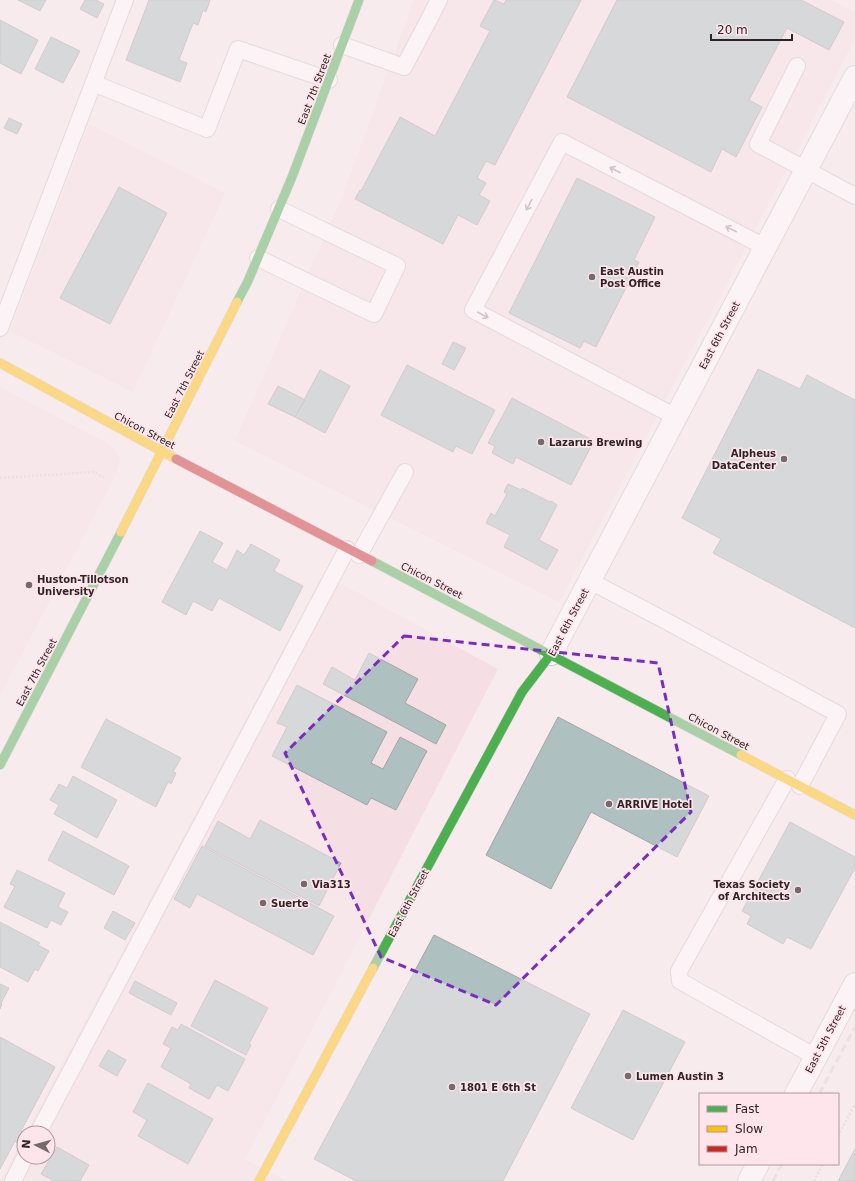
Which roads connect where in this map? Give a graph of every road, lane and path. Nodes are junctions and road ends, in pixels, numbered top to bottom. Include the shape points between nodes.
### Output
1 (125, 0) edge
2 (359, 0) edge
3 (439, 0) edge
4 (342, 45) junction
5 (797, 66) dead end
6 (855, 77) edge
7 (329, 80) junction
8 (93, 83) junction
9 (806, 170) junction
10 (855, 196) edge
11 (278, 209) junction
12 (765, 247) junction
13 (258, 258) junction
14 (0, 328) edge
15 (0, 363) edge
16 (676, 417) junction
17 (162, 451) junction
18 (405, 472) dead end
19 (0, 478) edge
20 (106, 479) dead end
21 (353, 552) junction
22 (590, 581) junction
23 (551, 654) junction
24 (0, 766) edge
25 (793, 782) junction
26 (855, 815) edge
27 (855, 984) edge
28 (816, 1057) junction
29 (797, 1093) edge
30 (855, 1104) edge
31 (42, 1125) edge
32 (839, 1134) edge
33 (22, 1165) edge
34 (757, 1165) edge
35 (822, 1165) edge
36 (13, 1181) edge
37 (259, 1181) edge
38 (749, 1181) edge
39 (814, 1181) edge

1 - 8 lane
2 - 4 street, East 7th Street
3 - 4 lane via 404,67
4 - 7 street, East 7th Street
5 - 9 lane via 758,144
6 - 9 street, East 6th Street
7 - 8 lane via 238,49 206,128
7 - 11 street, East 7th Street
8 - 14 lane
9 - 10 lane
9 - 12 street, East 6th Street
11 - 13 street, East 7th Street
11 - 13 lane via 397,266 374,314
12 - 16 street, East 6th Street
12 -> 16 lane via 562,142 499,261 474,310
13 - 17 street, East 7th Street
15 - 17 street, Chicon Street
16 - 22 street, East 6th Street
17 - 21 street, Chicon Street
17 - 24 street, East 7th Street
18 - 21 lane
19 - 20 path via 94,472
21 - 23 street, Chicon Street
21 - 31 lane
22 - 23 street, East 6th Street
22 - 25 lane via 838,714
23 - 25 street, Chicon Street
23 - 37 street, East 6th Street via 522,692
25 - 26 street, Chicon Street
25 - 28 lane via 679,971 680,981
27 - 28 street, East 5th Street
28 - 29 street, East 5th Street
30 - 32 path
33 - 36 lane
34 - 38 street
35 - 39 path

